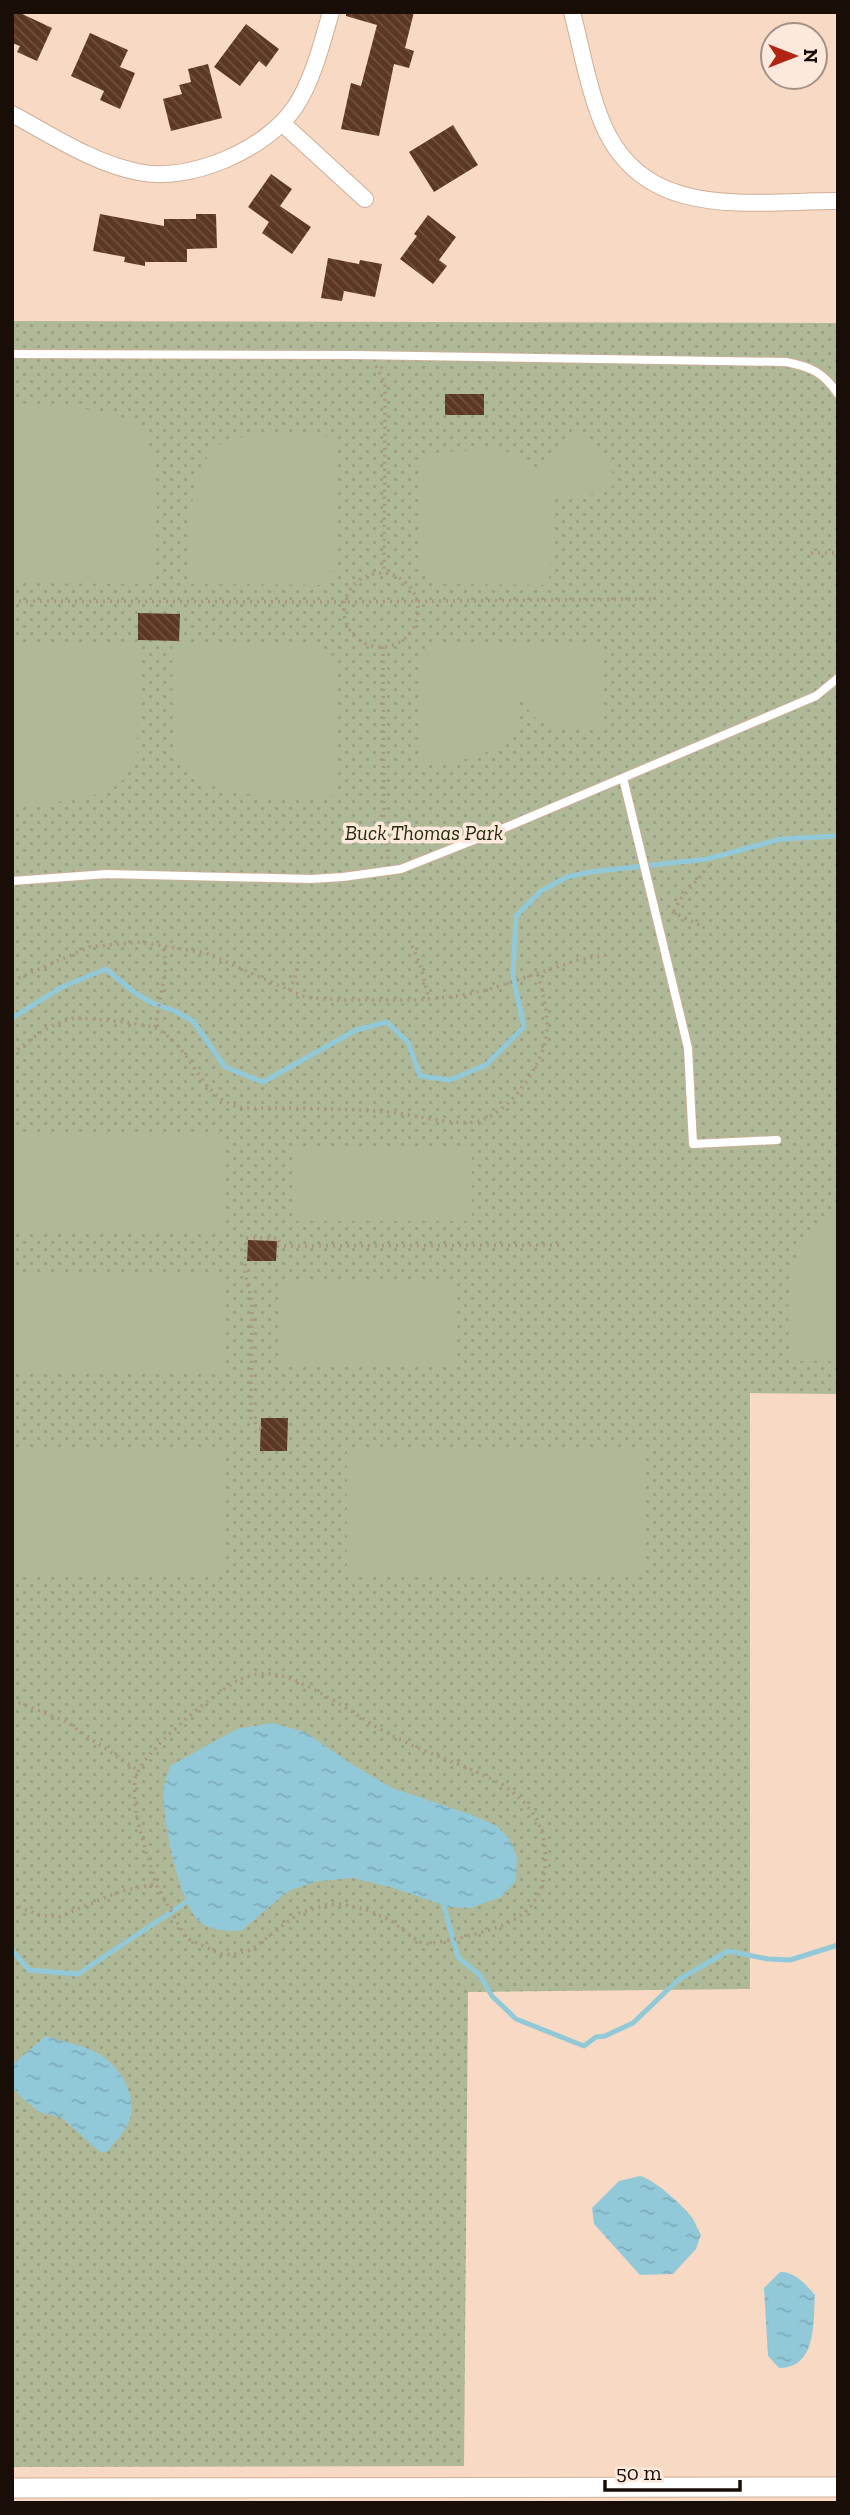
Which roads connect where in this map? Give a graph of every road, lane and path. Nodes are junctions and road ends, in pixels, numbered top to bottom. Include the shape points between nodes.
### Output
1 (331, 12) edge
2 (572, 12) edge
3 (12, 114) edge
4 (282, 123) junction
5 (365, 199) dead end
6 (838, 201) edge
7 (12, 354) edge
8 (370, 355) junction
9 (838, 394) edge
10 (811, 553) dead end
11 (838, 553) edge
12 (384, 573) junction
13 (652, 599) dead end
14 (12, 601) edge
15 (416, 601) junction
16 (345, 602) junction
17 (383, 647) junction
18 (838, 678) edge
19 (623, 778) junction
20 (709, 866) dead end
21 (389, 871) junction
22 (12, 881) edge
23 (674, 911) junction
24 (657, 916) junction
25 (702, 926) dead end
26 (163, 945) junction
27 (412, 946) dead end
28 (605, 955) dead end
29 (299, 959) dead end
30 (537, 972) junction
31 (12, 981) edge
32 (289, 991) junction
33 (429, 999) junction
34 (155, 1027) junction
35 (12, 1054) edge
36 (778, 1140) dead end
37 (561, 1245) dead end
38 (261, 1429) dead end
39 (12, 1700) edge
40 (137, 1770) junction
41 (156, 1884) junction
42 (12, 1904) edge
43 (838, 2487) edge
44 (12, 2488) edge

1 - 4 street via 303,91
2 - 6 street via 599,116 628,163 652,182 701,201
3 - 4 street via 99,160 160,174 191,171 226,159
4 - 5 street
7 - 8 lane
8 - 9 lane via 786,362 809,367 828,379
8 - 12 path via 385,383
10 - 11 path
12 - 15 path via 409,586
12 - 16 path via 353,585
13 - 15 path
14 - 16 path
15 - 16 path
15 - 17 path via 411,632 402,641
16 - 17 path via 350,630 368,645
17 - 21 path via 384,825
18 - 19 lane via 816,696
19 - 21 lane
19 - 24 lane
20 - 23 path
21 - 22 lane via 311,879 130,874
23 - 24 path
23 - 25 path
24 - 36 lane via 688,1048 693,1144
26 - 31 path via 120,942 89,947
26 - 32 path via 220,958
26 - 34 path via 166,967
27 - 33 path
28 - 30 path
29 - 32 path
30 - 33 path via 458,996
30 - 34 path via 548,1027 542,1054 517,1093 479,1121 376,1111 230,1106 214,1096 180,1046
32 - 33 path via 337,1000
34 - 35 path via 63,1020
37 - 38 path via 278,1245 279,1238 246,1238 245,1273 252,1302 251,1418
39 - 40 path via 65,1721
40 - 41 path via 139,1823
40 - 41 path via 161,1740 228,1687 264,1674 298,1682 393,1736 492,1779 515,1794 534,1815 544,1847 542,1883 533,1903 512,1921 427,1944 377,1914 340,1904 299,1913 251,1950 221,1954 186,1938
41 - 42 path via 121,1891 59,1917
43 - 44 street

